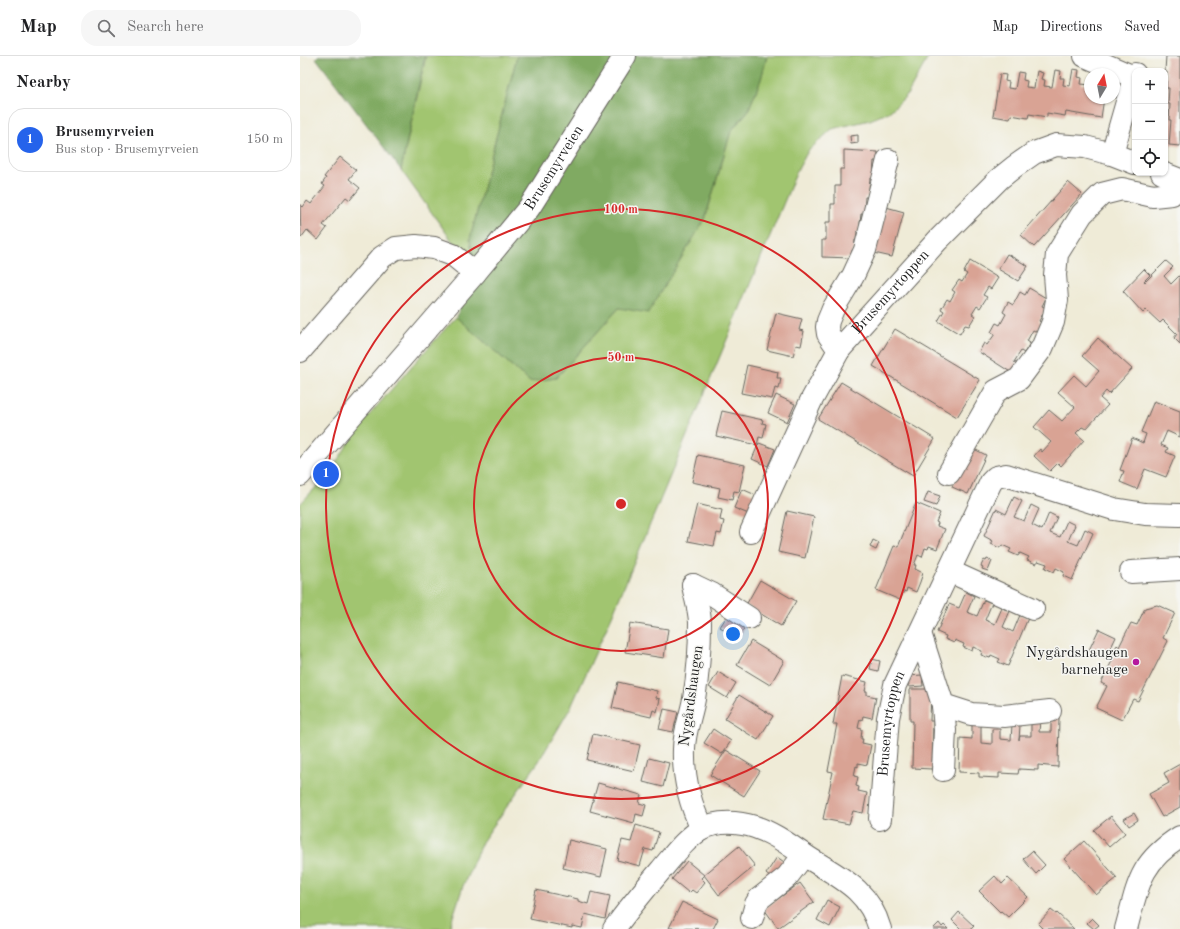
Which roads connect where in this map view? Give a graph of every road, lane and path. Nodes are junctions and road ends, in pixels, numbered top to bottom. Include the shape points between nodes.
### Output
1 (625, 56) edge
2 (1085, 56) edge
3 (1141, 56) edge
4 (1137, 68) edge
5 (1132, 73) edge
6 (1132, 84) edge
7 (1112, 154) junction
8 (888, 160) dead end
9 (1132, 162) edge
10 (1168, 175) edge
11 (1180, 180) edge
12 (1180, 185) edge
13 (475, 273) junction
14 (839, 350) junction
15 (300, 351) edge
16 (949, 473) dead end
17 (300, 475) edge
18 (1180, 514) edge
19 (752, 532) dead end
20 (1180, 569) edge
21 (949, 571) junction
22 (1131, 572) dead end
23 (1034, 610) dead end
24 (749, 618) dead end
25 (920, 634) junction
26 (943, 705) junction
27 (1050, 711) dead end
28 (943, 770) dead end
29 (880, 819) dead end
30 (702, 829) junction
31 (1180, 837) edge
32 (804, 855) junction
33 (752, 918) dead end
34 (614, 929) edge
35 (880, 929) edge
36 (1126, 929) edge

1 - 13 street, Brusemyrveien via 529,208
2 - 5 street
3 - 4 street
6 - 7 street
7 - 9 street, Brusemyrtoppen
7 - 14 street, Brusemyrtoppen via 1085,147 1056,145 1034,153 1014,166 937,241
8 - 14 street via 864,250 828,321 828,334
10 - 11 street
12 - 16 street via 1172,194 1153,196 1122,189 1102,194 1082,214 1057,254 1053,322 1042,348 1019,379 996,391
13 - 15 street via 453,255 434,248 396,248 382,257
13 - 17 street, Brusemyrveien
14 - 19 street, Brusemyrtoppen via 811,401
18 - 21 street, Brusemyrtoppen via 1145,514 1114,509 1012,477 996,477 987,488
20 - 22 street
21 - 23 street
21 - 25 street, Brusemyrtoppen
24 - 30 street, Nygårdshaugen via 712,594 692,585 700,621 699,649 684,749 689,796
25 - 26 street, Brusemyrtoppen
25 - 29 street, Brusemyrtoppen via 895,686 888,718
26 - 27 street via 971,714 1004,716
26 - 28 street, Brusemyrtoppen
30 - 32 street via 725,823 754,827 784,841
30 - 34 street via 678,850 633,902
31 - 36 street via 1163,848 1148,864 1140,881
32 - 33 street via 787,877 759,899
32 - 35 street via 856,888 864,897

